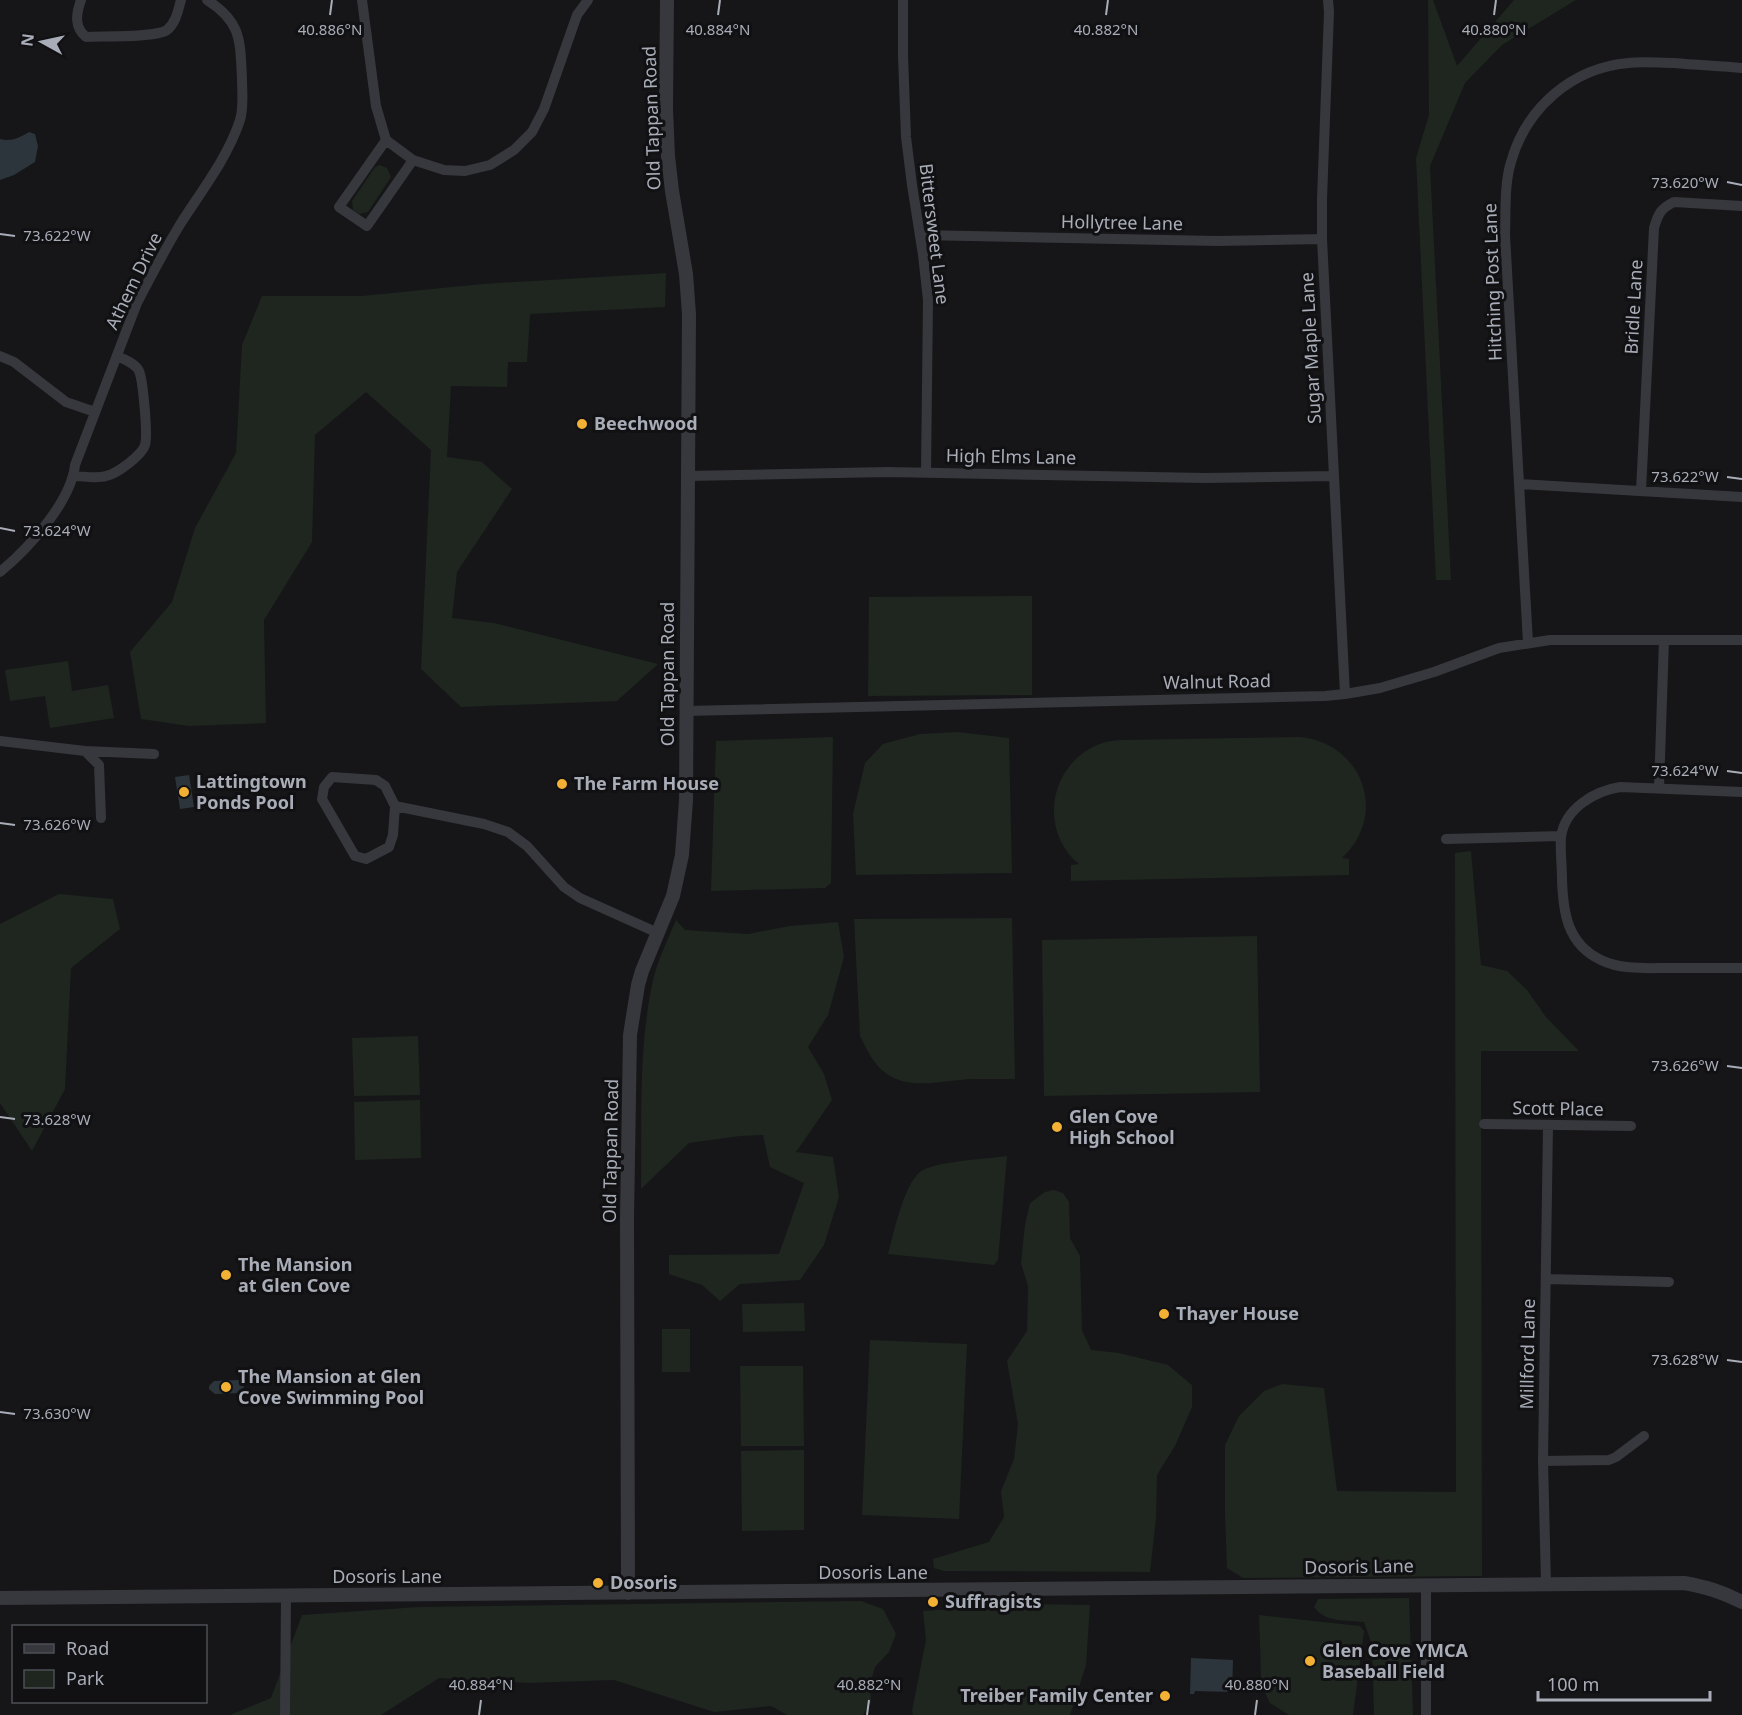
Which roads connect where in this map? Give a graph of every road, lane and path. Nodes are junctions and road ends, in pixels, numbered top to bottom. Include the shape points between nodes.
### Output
1 (81, 0) edge
2 (180, 0) edge
3 (207, 0) edge
4 (362, 0) edge
5 (588, 0) edge
6 (667, 0) edge
7 (903, 0) edge
8 (1328, 0) edge
9 (1742, 68) edge
10 (386, 140) junction
11 (413, 160) junction
12 (1742, 206) edge
13 (920, 235) junction
14 (1322, 239) junction
15 (0, 356) edge
16 (117, 356) junction
17 (95, 412) junction
18 (926, 472) junction
19 (74, 476) junction
20 (687, 476) junction
21 (1334, 476) junction
22 (1519, 484) junction
23 (1641, 491) junction
24 (1742, 497) edge
25 (0, 572) edge
26 (1664, 640) junction
27 (1742, 640) edge
28 (1528, 644) junction
29 (1345, 694) junction
30 (685, 711) junction
31 (0, 741) edge
32 (85, 751) junction
33 (154, 754) dead end
34 (1659, 788) junction
35 (1742, 792) edge
36 (395, 806) junction
37 (101, 818) dead end
38 (1562, 836) junction
39 (1446, 839) dead end
40 (658, 933) junction
41 (1742, 968) edge
42 (1484, 1124) dead end
43 (1548, 1125) junction
44 (1630, 1126) dead end
45 (1546, 1279) junction
46 (1669, 1282) dead end
47 (1644, 1436) dead end
48 (1543, 1461) junction
49 (1546, 1584) junction
50 (1426, 1585) junction
51 (628, 1593) junction
52 (286, 1596) junction
53 (0, 1598) edge
54 (1742, 1602) edge
55 (285, 1715) edge
56 (1426, 1715) edge

1 - 2 street via 77,24 86,38 166,31 175,21
3 - 16 street, Athem Drive via 226,14 240,41 241,118 229,146 150,277
4 - 10 street via 376,106
5 - 11 street via 577,15 544,109 532,132 514,150 490,165 465,171 444,170
6 - 20 street, Old Tappan Road via 668,156 689,314
7 - 13 street, Bittersweet Lane via 906,137
8 - 14 street, Sugar Maple Lane
9 - 22 street, Hitching Post Lane via 1657,62 1605,66 1564,86 1540,106 1520,137 1510,163 1505,235
10 - 11 street
10 - 11 street via 339,207 367,226
12 - 23 street, Bridle Lane via 1674,202 1657,217
13 - 14 street, Hollytree Lane via 1217,241
13 - 18 street, Bittersweet Lane via 928,300
14 - 21 street, Sugar Maple Lane
15 - 17 street via 14,362 66,402
16 - 17 street, Athem Drive
16 - 19 street via 139,371 145,446 138,456 106,476
17 - 19 street, Athem Drive
18 - 20 street, High Elms Lane
18 - 21 street, High Elms Lane via 1205,478
19 - 25 street, Athem Drive via 45,526
20 - 30 street, Old Tappan Road
21 - 29 street, Sugar Maple Lane
22 - 23 street
22 - 28 street, Hitching Post Lane
23 - 24 street
26 - 27 street, Walnut Road
26 - 28 street, Walnut Road via 1550,640
26 - 34 street
28 - 29 street, Walnut Road via 1498,648 1434,672
29 - 30 street, Walnut Road
30 - 40 street, Old Tappan Road via 682,855 673,896
31 - 32 street
32 - 33 street
32 - 37 street via 99,765
34 - 35 street
34 - 38 street via 1620,787 1596,794 1574,812
36 - 36 street via 385,786 376,780 332,777 324,786 322,799 355,856 366,859 389,847
36 - 40 street via 508,832 579,898
38 - 39 street
38 - 41 street via 1567,924 1587,951 1616,966
40 - 51 street, Old Tappan Road via 638,985 630,1035
42 - 43 street, Scott Place
43 - 44 street, Scott Place
43 - 45 street, Millford Lane
45 - 46 street
45 - 48 street, Millford Lane
47 - 48 street via 1609,1460
48 - 49 street, Millford Lane
49 - 50 street, Dosoris Lane
49 - 54 street, Dosoris Lane via 1684,1583 1721,1591
50 - 51 street, Dosoris Lane
50 - 56 street
51 - 52 street, Dosoris Lane
52 - 53 street, Dosoris Lane
52 - 55 street

